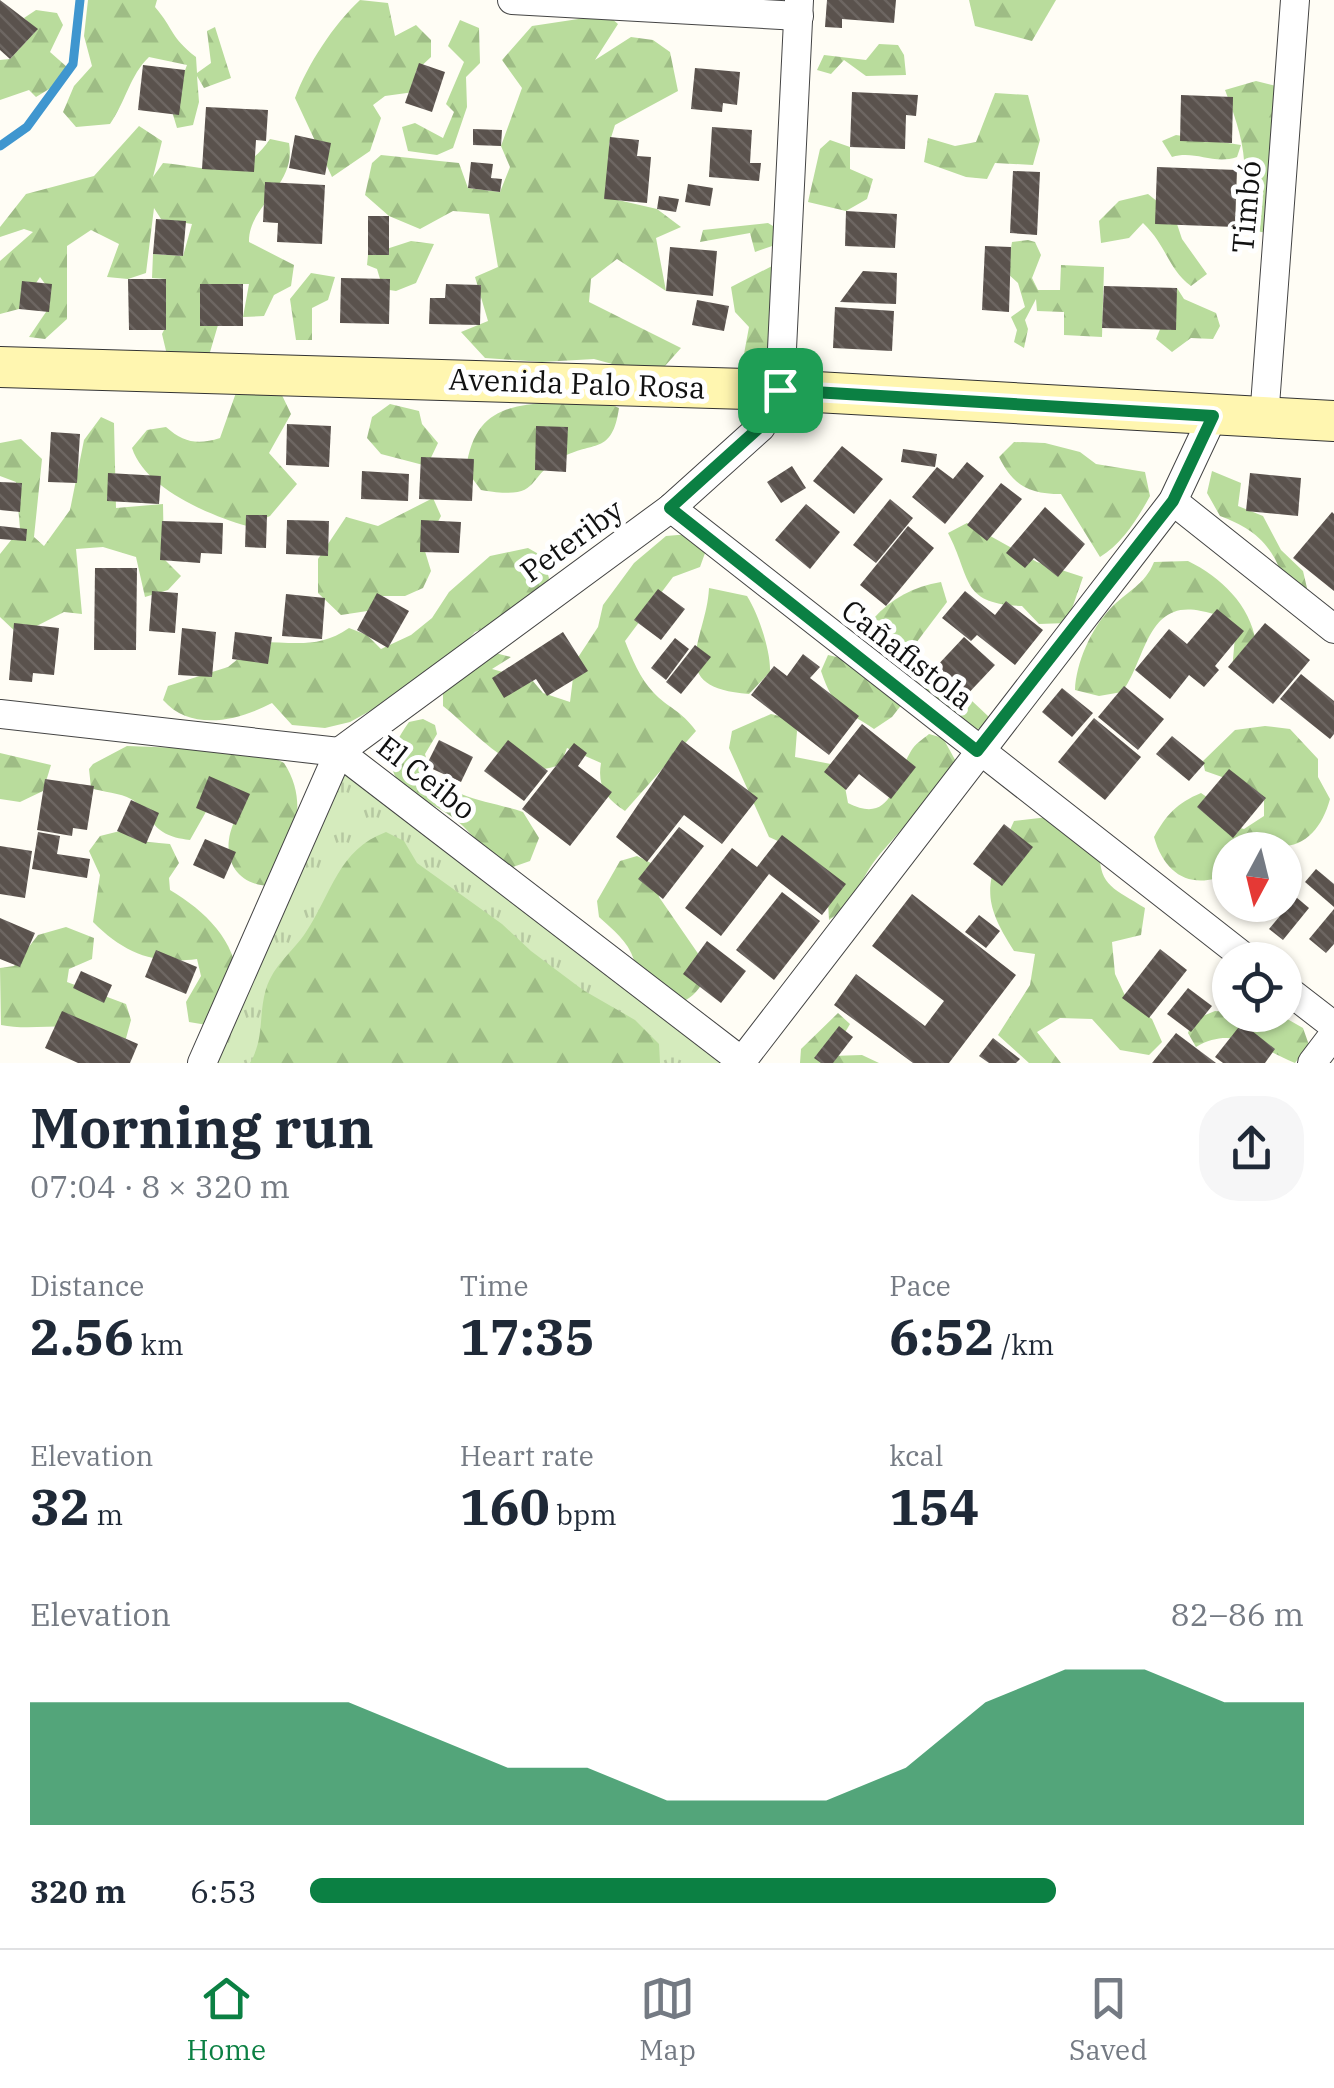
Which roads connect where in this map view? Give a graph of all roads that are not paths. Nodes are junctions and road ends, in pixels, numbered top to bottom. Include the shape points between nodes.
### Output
1 (512, 0) edge
2 (525, 0) edge
3 (1295, 0) edge
4 (799, 8) edge
5 (0, 367) edge
6 (780, 390) junction
7 (1213, 416) junction
8 (1264, 419) junction
9 (1334, 421) edge
10 (1173, 501) junction
11 (670, 508) junction
12 (1334, 629) edge
13 (0, 714) edge
14 (977, 751) junction
15 (338, 752) junction
16 (1225, 942) edge
17 (1302, 1001) edge
18 (1334, 1026) edge
19 (1334, 1034) edge
20 (743, 1062) edge
21 (202, 1063) edge
22 (1312, 1063) edge

1 - 2 street
2 - 4 street
3 - 8 street, Timbó
4 - 6 street, Peteriby
5 - 6 main road, Avenida Palo Rosa
6 - 7 main road, Avenida Palo Rosa
6 - 11 street, Peteriby via 761,426
7 - 8 main road, Avenida Palo Rosa
7 - 10 street
8 - 9 main road, Avenida Palo Rosa
10 - 12 street
10 - 14 street
11 - 14 street, Cañafistola
11 - 15 street, Peteriby
13 - 15 street, El Ceibo
14 - 16 street, Cañafistola
14 - 20 street
15 - 20 street, El Ceibo
15 - 21 street
17 - 18 street
19 - 22 street

